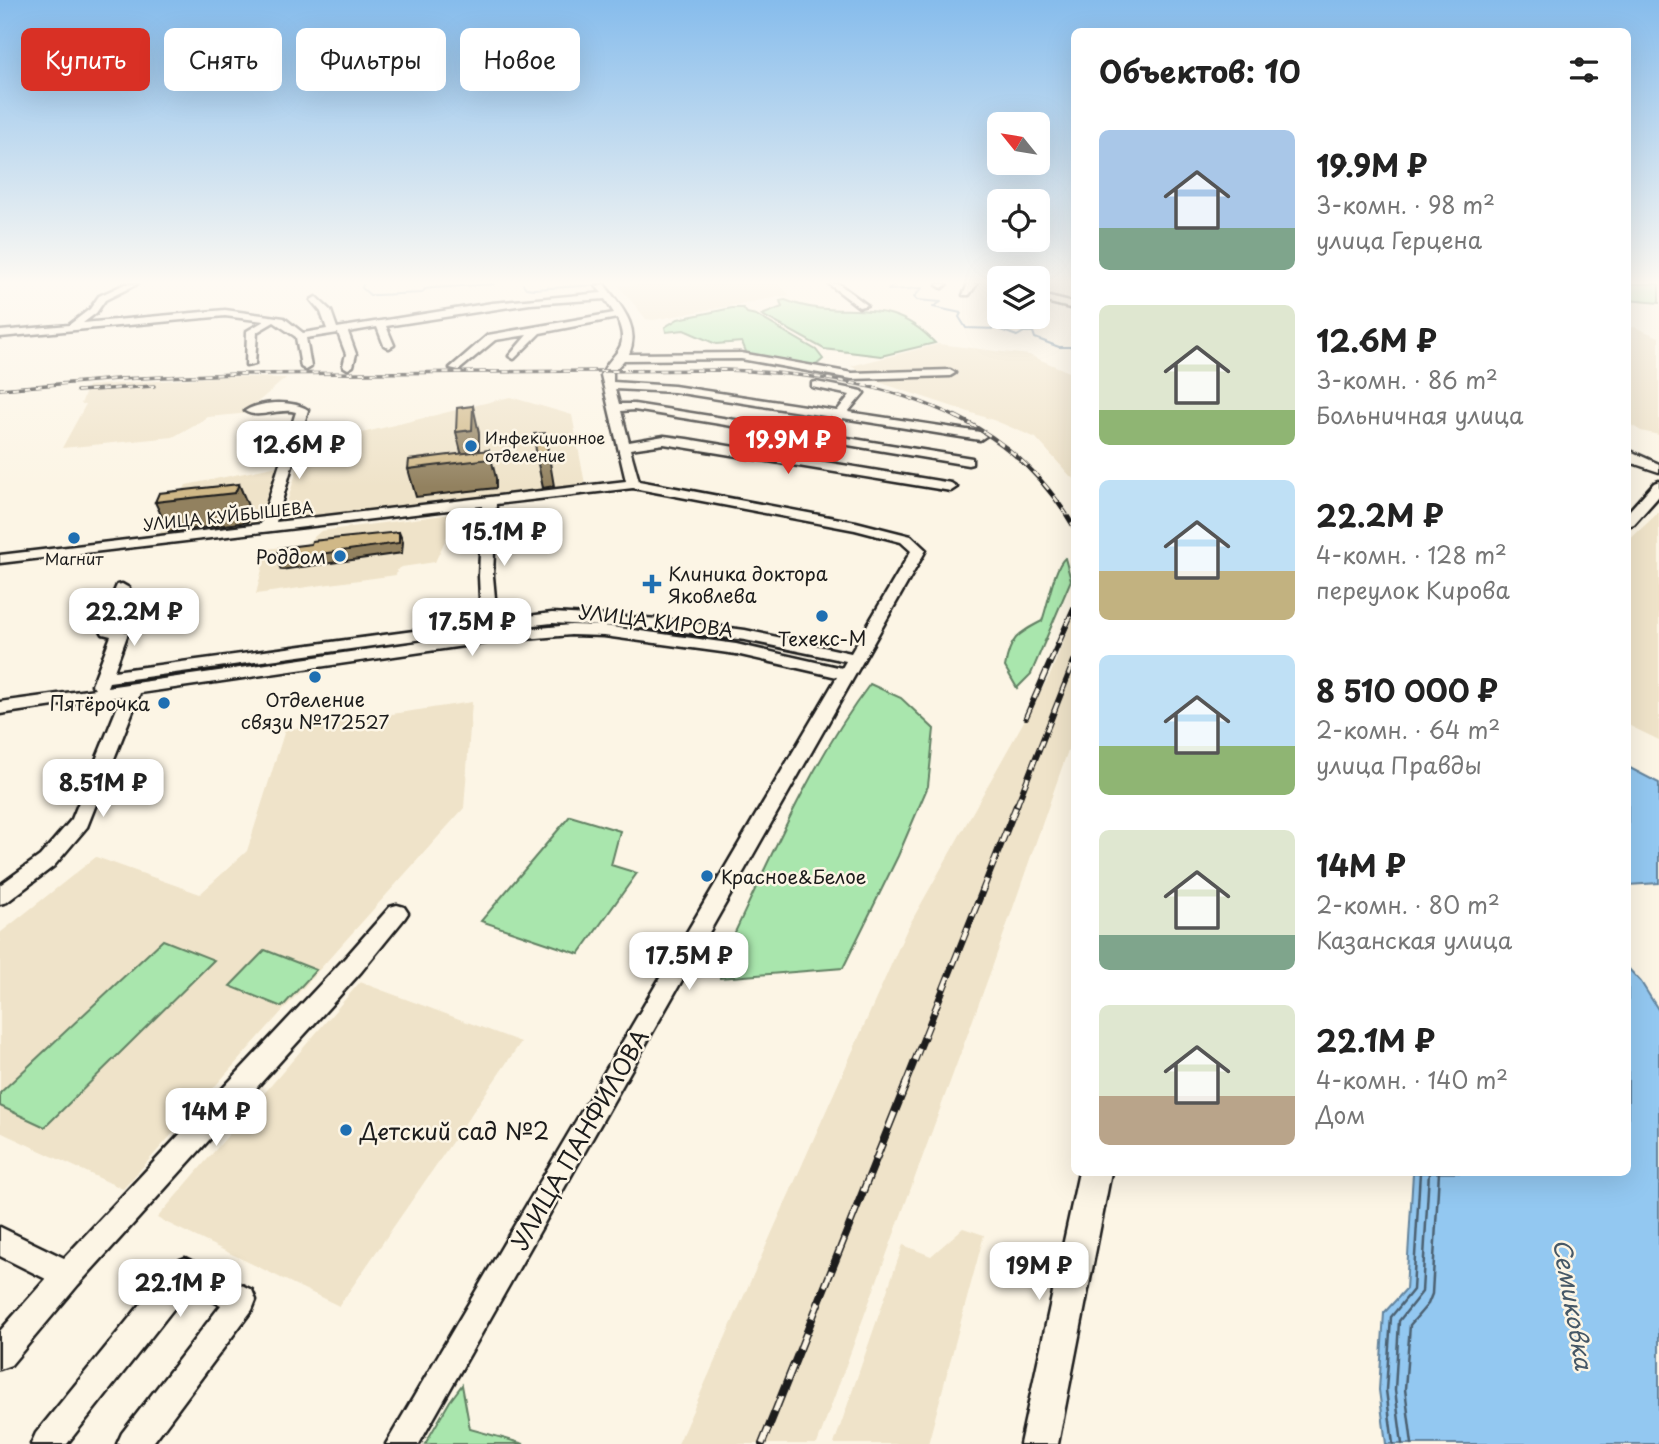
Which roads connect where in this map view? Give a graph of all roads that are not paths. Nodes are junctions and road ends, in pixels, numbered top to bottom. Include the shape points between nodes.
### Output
1 (251, 351) edge
2 (304, 351) edge
3 (349, 351) edge
4 (475, 351) edge
5 (518, 351) edge
6 (625, 351) edge
7 (514, 356) dead end
8 (622, 357) junction
9 (250, 364) dead end
10 (306, 366) dead end
11 (348, 366) dead end
12 (455, 368) dead end
13 (950, 373) dead end
14 (816, 384) dead end
15 (609, 385) junction
16 (613, 408) junction
17 (251, 411) dead end
18 (840, 415) junction
19 (980, 436) dead end
20 (820, 438) junction
21 (624, 446) junction
22 (1631, 458) edge
23 (801, 461) junction
24 (968, 461) dead end
25 (1659, 468) edge
26 (633, 484) junction
27 (1659, 486) edge
28 (951, 488) dead end
29 (489, 501) junction
30 (1631, 518) edge
31 (266, 529) junction
32 (914, 544) joint
33 (0, 559) edge
34 (122, 588) dead end
35 (489, 631) junction
36 (853, 667) junction
37 (100, 686) junction
38 (133, 689) junction
39 (0, 708) edge
40 (0, 896) edge
41 (397, 913) dead end
42 (1094, 1176) edge
43 (0, 1241) edge
44 (68, 1275) junction
45 (0, 1354) edge
46 (47, 1444) edge
47 (134, 1444) edge
48 (401, 1444) edge
49 (1039, 1444) edge

1 - 9 street
2 - 10 street
3 - 11 street
4 - 12 street
5 - 7 street
6 - 8 street
8 - 13 street via 741,356 852,376
8 - 15 street via 607,371
14 - 18 street via 858,393
15 - 16 street
15 - 18 street via 674,389
16 - 20 street via 634,407
16 - 21 street
17 - 31 street via 302,410
18 - 19 street
18 - 20 street
20 - 23 street
20 - 24 street
21 - 23 street via 664,440
21 - 26 street
22 - 25 street
23 - 28 street
26 - 29 street, УЛИЦА КУЙБЫШЕВА
26 - 32 street, УЛИЦА КУЙБЫШЕВА via 856,526
27 - 30 main road
29 - 31 street, УЛИЦА КУЙБЫШЕВА
29 - 35 street
31 - 33 street, УЛИЦА КУЙБЫШЕВА
32 - 36 street, УЛИЦА ПАНФИЛОВА via 919,550
34 - 37 street via 107,627 120,633
35 - 36 street, УЛИЦА КИРОВА via 604,631
35 - 37 street, УЛИЦА КИРОВА
35 - 38 street, УЛИЦА КИРОВА
36 - 48 street, УЛИЦА ПАНФИЛОВА
37 - 38 street, УЛИЦА КИРОВА
37 - 39 street, УЛИЦА КИРОВА
38 - 40 street via 80,822 47,861
41 - 44 street
42 - 49 main road
43 - 44 street
44 - 45 street
46 - 47 street via 185,1272 242,1300

